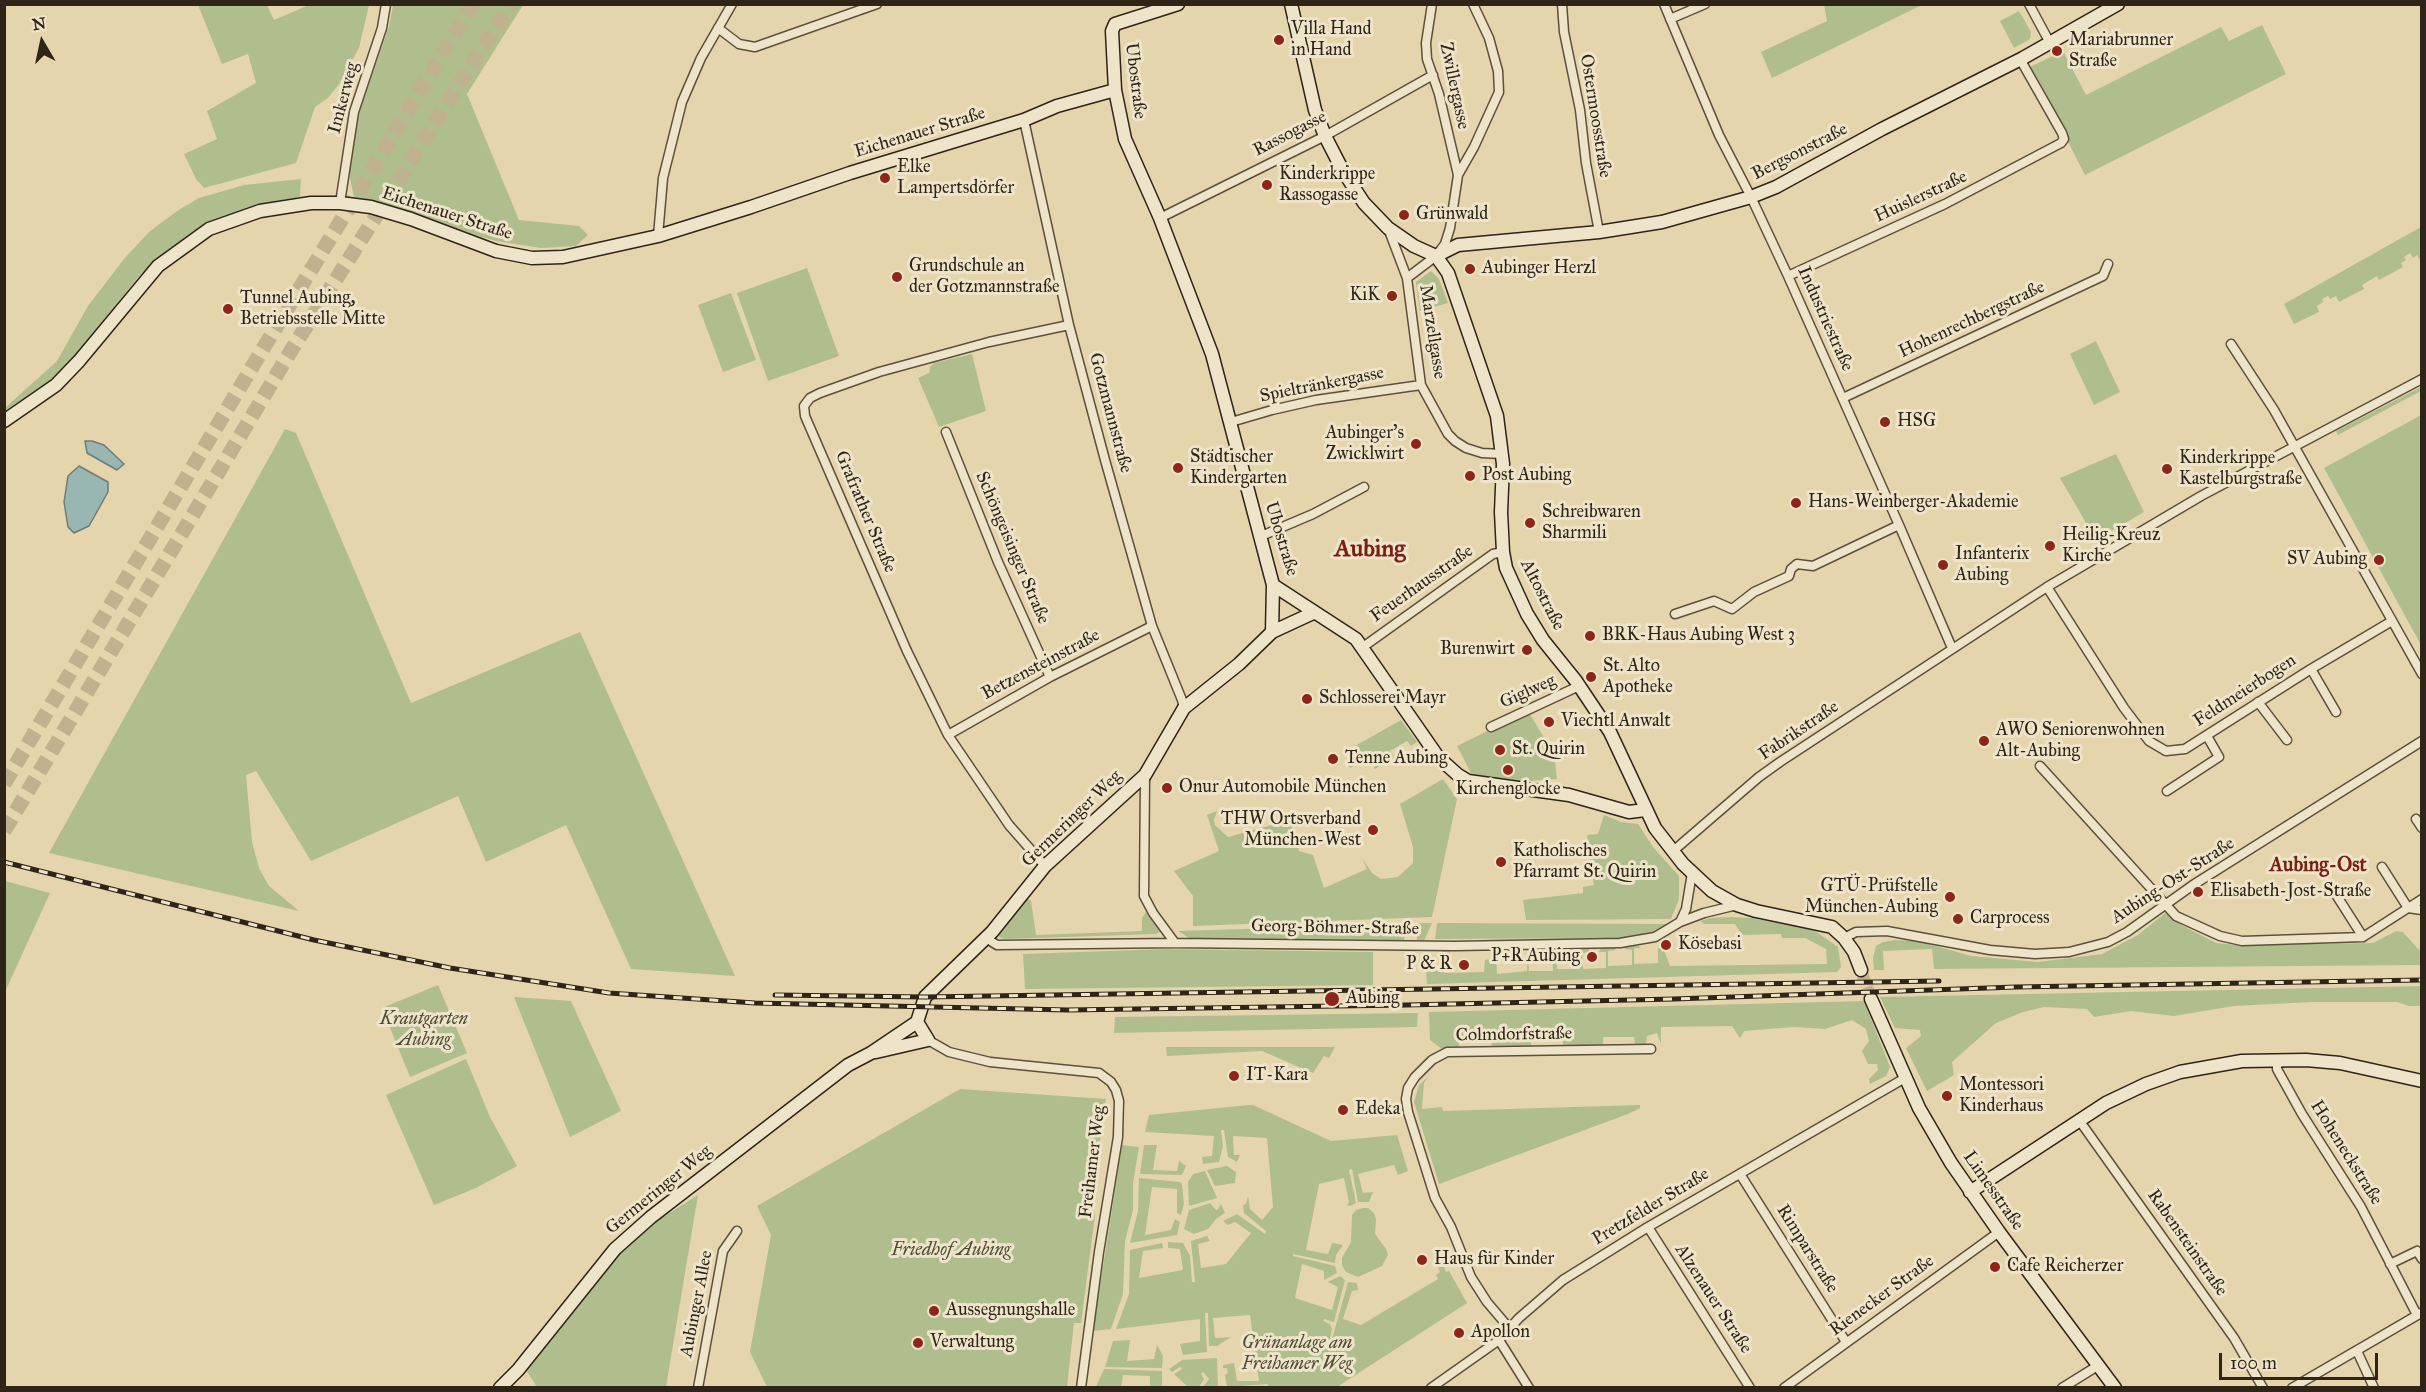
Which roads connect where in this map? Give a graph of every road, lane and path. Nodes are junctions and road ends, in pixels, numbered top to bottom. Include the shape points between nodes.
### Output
1 (386, 4) edge
2 (732, 4) edge
3 (877, 4) edge
4 (1178, 4) edge
5 (1291, 4) edge
6 (1432, 4) edge
7 (1473, 4) edge
8 (1562, 4) edge
9 (1664, 4) edge
10 (1705, 4) edge
11 (2029, 4) edge
12 (2118, 4) edge
13 (1670, 20) junction
14 (717, 28) junction
15 (2050, 43) junction
16 (2020, 59) junction
17 (1433, 75) junction
18 (1115, 90) junction
19 (1024, 120) junction
20 (1325, 136) junction
21 (1458, 175) junction
22 (1751, 197) junction
23 (340, 202) junction
24 (1160, 218) junction
25 (1388, 228) junction
26 (1599, 232) junction
27 (658, 236) junction
28 (1436, 256) junction
29 (2108, 264) dead end
30 (1788, 276) junction
31 (1407, 278) junction
32 (1069, 325) junction
33 (2231, 344) dead end
34 (2421, 379) edge
35 (1421, 385) junction
36 (1842, 398) junction
37 (4, 421) edge
38 (1231, 422) junction
39 (946, 432) dead end
40 (2294, 446) junction
41 (1502, 454) junction
42 (1364, 487) dead end
43 (1899, 525) junction
44 (1258, 537) junction
45 (1503, 552) junction
46 (1272, 585) junction
47 (2047, 587) junction
48 (1313, 613) junction
49 (1675, 614) dead end
50 (2392, 621) junction
51 (1152, 626) junction
52 (1272, 632) junction
53 (1363, 647) junction
54 (1952, 648) junction
55 (2311, 669) junction
56 (2421, 674) edge
57 (1050, 676) junction
58 (1579, 686) junction
59 (2258, 702) junction
60 (1184, 708) junction
61 (2336, 712) dead end
62 (1491, 727) dead end
63 (948, 735) junction
64 (2207, 736) junction
65 (2287, 740) dead end
66 (2421, 741) edge
67 (2040, 766) dead end
68 (1144, 775) junction
69 (2167, 791) dead end
70 (1645, 810) junction
71 (2415, 819) dead end
72 (2421, 828) edge
73 (1672, 852) junction
74 (1045, 866) junction
75 (2382, 867) dead end
76 (1692, 873) junction
77 (2335, 893) dead end
78 (2421, 899) edge
79 (1737, 904) junction
80 (2165, 904) junction
81 (2408, 908) junction
82 (2421, 910) edge
83 (1680, 922) junction
84 (2363, 937) junction
85 (1844, 938) junction
86 (986, 939) junction
87 (1175, 943) junction
88 (1861, 970) tunnel mouth
89 (1871, 999) tunnel mouth
90 (917, 1022) junction
91 (928, 1040) junction
92 (1651, 1049) dead end
93 (871, 1053) junction
94 (2277, 1059) junction
95 (1905, 1078) junction
96 (2421, 1081) edge
97 (2079, 1120) junction
98 (1740, 1174) junction
99 (1970, 1192) junction
100 (1648, 1227) junction
101 (737, 1231) dead end
102 (1999, 1232) junction
103 (2421, 1259) edge
104 (2390, 1264) junction
105 (2419, 1314) edge
106 (1510, 1329) junction
107 (1499, 1340) junction
108 (1846, 1342) junction
109 (2357, 1351) junction
110 (2099, 1365) junction
111 (500, 1388) edge
112 (698, 1388) edge
113 (1081, 1388) edge
114 (1431, 1388) edge
115 (1529, 1388) edge
116 (1750, 1388) edge
117 (1784, 1388) edge
118 (2062, 1388) edge
119 (2115, 1388) edge
120 (2263, 1388) edge
121 (2292, 1388) edge
122 (2374, 1388) edge

1 - 23 street, Imkerweg via 349,134
2 - 14 street
3 - 14 street via 755,47 739,44
4 - 18 street, Ubostraße via 1115,24
5 - 20 street via 1315,110
6 - 17 street, Zwillergasse via 1425,43
7 - 21 street via 1489,38 1499,92
8 - 26 street, Ostermoosstraße
9 - 13 street, Industriestraße
10 - 13 street
11 - 15 street
12 - 15 street, Bergsonstraße
13 - 22 street, Industriestraße via 1719,135
14 - 27 street via 682,102 663,178
15 - 16 street, Bergsonstraße
16 - 22 street, Bergsonstraße via 1776,188
16 - 30 street, Huislerstraße via 2064,139 1946,204
17 - 20 street, Rassogasse
17 - 21 street, Zwillergasse
18 - 19 street, Eichenauer Straße
18 - 24 street, Ubostraße via 1125,139
19 - 27 street, Eichenauer Straße
19 - 32 street, Gotzmannstraße
20 - 24 street, Rassogasse
20 - 25 street via 1364,203
21 - 28 street via 1450,228
22 - 26 street, Bergsonstraße via 1692,215
22 - 30 street, Industriestraße
23 - 27 street, Eichenauer Straße via 390,212 496,251 532,258 574,255
23 - 37 street, Eichenauer Straße via 260,211 209,230 186,244 158,266 56,385
24 - 38 street, Ubostraße via 1212,354
25 - 28 street
25 - 31 street, Marzellgasse
26 - 28 street, Bergsonstraße via 1458,245
28 - 31 street, Marzellgasse
28 - 41 street, Altostraße via 1448,273 1474,345 1497,416
29 - 36 street, Hohenrechbergstraße via 2103,276
30 - 36 street, Industriestraße
31 - 35 street, Marzellgasse
32 - 51 street, Gotzmannstraße
32 - 63 street, Grafrather Straße via 888,369 820,393 804,406 907,651
33 - 40 street
34 - 40 street, Fabrikstraße
35 - 38 street, Spieltränkergasse via 1316,400
35 - 41 street, Marzellgasse via 1455,441 1482,453
36 - 43 street, Industriestraße
38 - 44 street, Ubostraße
39 - 57 street, Schöngeisinger Straße
40 - 47 street, Fabrikstraße
40 - 50 street
41 - 45 street, Altostraße
42 - 44 street via 1314,514
43 - 49 street via 1813,566 1797,564 1788,576 1754,592 1731,609 1714,601
43 - 54 street, Industriestraße
44 - 46 street, Ubostraße
45 - 53 street, Feuerhausstraße via 1493,554
45 - 58 street, Altostraße via 1527,614
46 - 48 street, Ubostraße
46 - 52 street
47 - 54 street, Fabrikstraße
47 - 64 street, Feldmeierbogen via 2149,741 2166,751 2179,751
48 - 52 street, Germeringer Weg
48 - 53 street, Ubostraße
50 - 55 street, Feldmeierbogen
50 - 56 street
51 - 57 street, Betzensteinstraße
51 - 60 street, Gotzmannstraße
52 - 60 street, Germeringer Weg
53 - 70 street, Ubostraße via 1438,757 1468,781 1569,795 1629,812
54 - 73 street, Fabrikstraße via 1780,762
55 - 59 street, Feldmeierbogen
55 - 61 street
57 - 63 street, Betzensteinstraße
58 - 62 street, Giglweg
58 - 70 street, Altostraße via 1610,732
59 - 64 street, Feldmeierbogen
59 - 65 street
60 - 68 street, Germeringer Weg
63 - 74 street, Grafrather Straße via 1009,825
64 - 69 street via 2219,757
66 - 80 street, Aubing-Ost-Straße
67 - 80 street
68 - 74 street, Germeringer Weg
68 - 87 street via 1144,896
70 - 73 street, Altostraße
71 - 72 street
73 - 76 street, Altostraße
74 - 86 street, Germeringer Weg
75 - 81 street
76 - 79 street, Altostraße via 1712,891
76 - 83 street
77 - 84 street
78 - 81 street
79 - 83 street, Georg-Böhmer-Straße
79 - 85 street, Altostraße via 1832,927
80 - 84 street via 2176,916 2206,931 2242,940
80 - 85 street, Aubing-Ost-Straße via 2108,942 2069,952 1990,950 1887,931 1856,932
81 - 82 street
81 - 84 street
83 - 87 street, Georg-Böhmer-Straße via 1655,937 1620,943
85 - 88 street
86 - 87 street, Georg-Böhmer-Straße via 997,945
86 - 90 street, Germeringer Weg via 925,997
89 - 95 street, Limesstraße
90 - 91 street
90 - 93 street, Germeringer Weg
91 - 93 street, Germeringer Weg
91 - 113 street, Freihamer Weg via 949,1052 990,1062 1099,1073 1116,1090 1118,1137
92 - 106 street, Colmdorfstraße via 1447,1052 1432,1060 1408,1088 1408,1112 1435,1198 1471,1277
93 - 111 street, Germeringer Weg via 848,1065 725,1159 615,1249
94 - 96 street via 2340,1063
94 - 97 street via 2180,1072 2111,1100
94 - 104 street, Hoheneckstraße via 2277,1069 2361,1207
95 - 98 street, Pretzfelder Straße
95 - 99 street, Limesstraße via 1934,1137
97 - 99 street
97 - 120 street, Rabensteinstraße via 2234,1338
98 - 100 street, Pretzfelder Straße
98 - 108 street, Rimparstraße
99 - 102 street, Limesstraße
100 - 106 street, Pretzfelder Straße via 1563,1280
100 - 116 street, Alzenauer Straße
101 - 112 street, Aubinger Allee via 723,1251
102 - 108 street, Rienecker Straße
102 - 110 street, Limesstraße
103 - 104 street via 2417,1251
104 - 105 street, Hoheneckstraße
105 - 109 street
106 - 107 street, Pretzfelder Straße
107 - 114 street, Pretzfelder Straße
107 - 115 street
108 - 117 street, Rienecker Straße
109 - 121 street
109 - 122 street
110 - 118 street
110 - 119 street, Limesstraße

